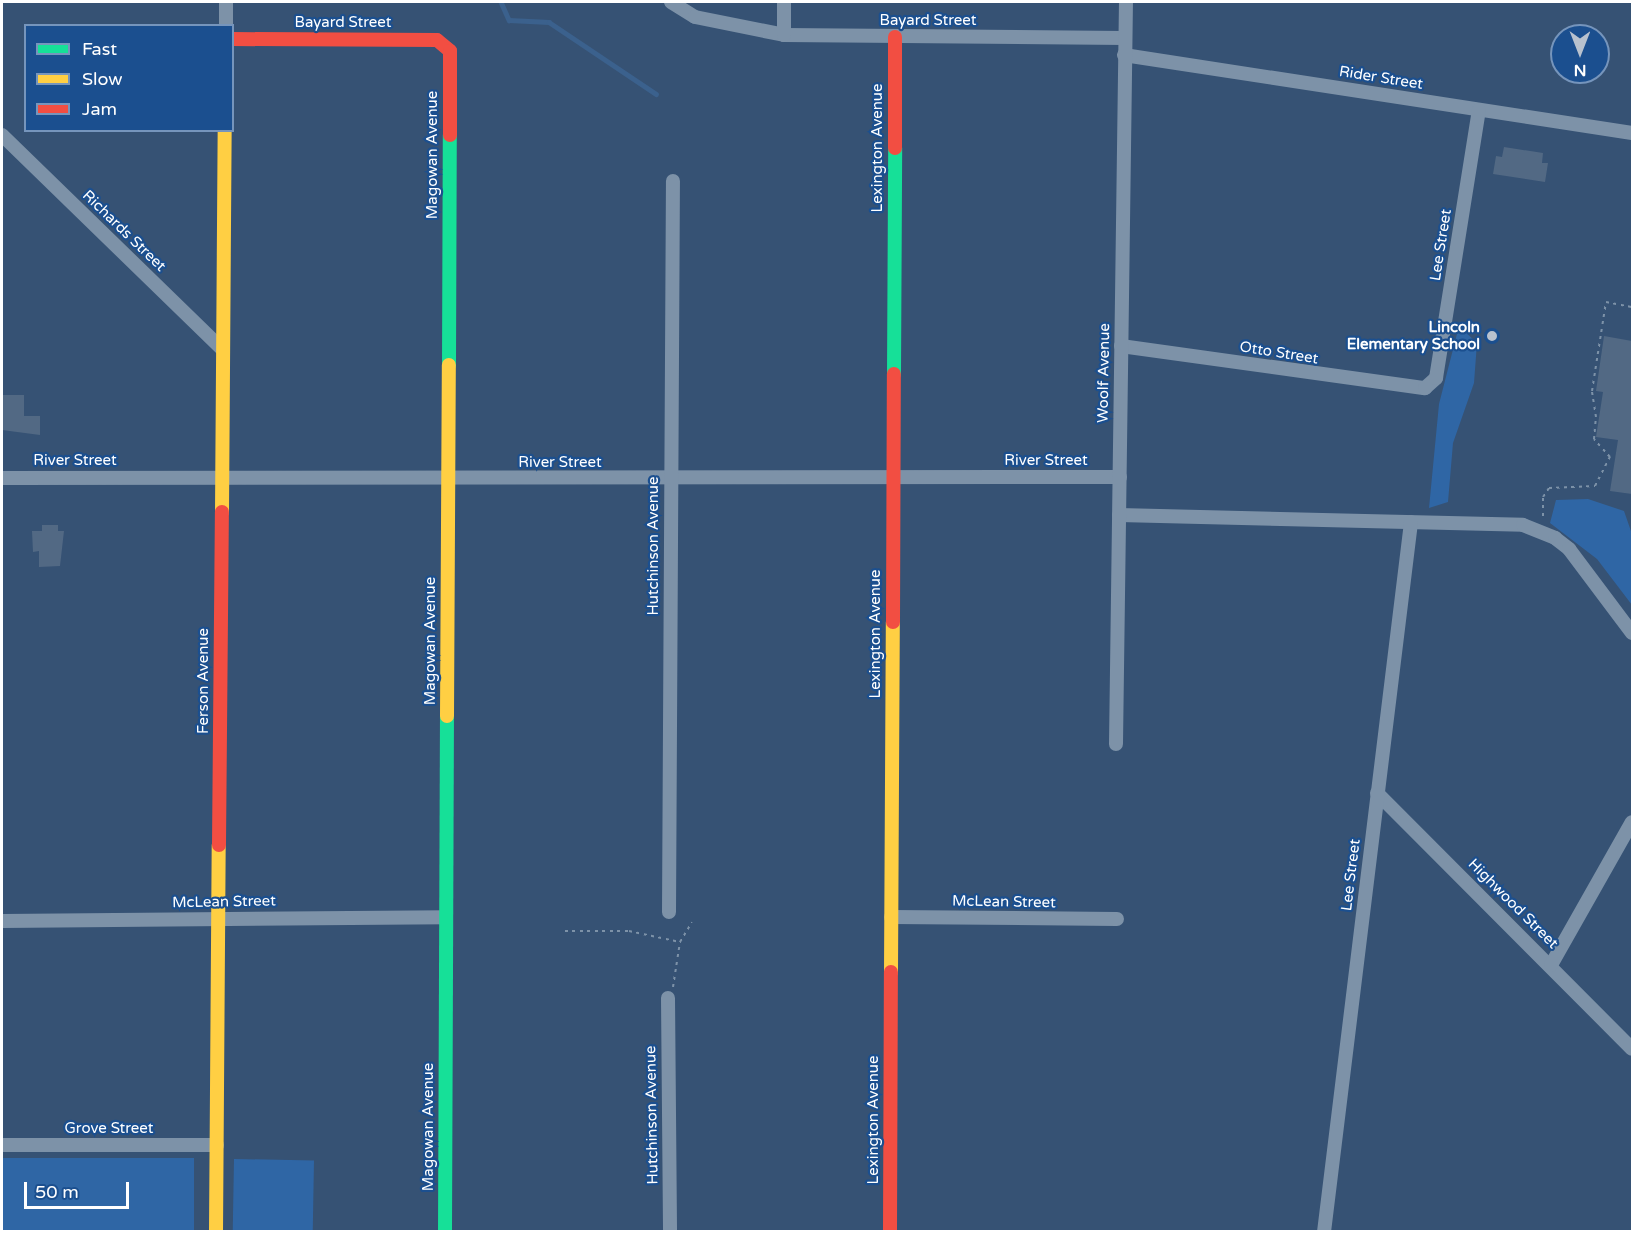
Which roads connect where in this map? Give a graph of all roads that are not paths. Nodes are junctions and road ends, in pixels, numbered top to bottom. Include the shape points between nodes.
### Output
1 (226, 2) edge
2 (671, 2) edge
3 (784, 2) edge
4 (1126, 2) edge
5 (226, 24) edge
6 (784, 35) junction
7 (896, 38) junction
8 (1125, 38) junction
9 (234, 39) edge
10 (450, 51) joint
11 (1124, 55) junction
12 (1479, 110) junction
13 (225, 132) edge
14 (1632, 133) edge
15 (2, 135) edge
16 (673, 181) dead end
17 (1121, 345) junction
18 (223, 350) junction
19 (1432, 384) joint
20 (1120, 477) junction
21 (2, 478) edge
22 (222, 478) junction
23 (894, 478) junction
24 (448, 479) junction
25 (671, 479) junction
26 (1119, 514) junction
27 (1410, 522) junction
28 (1632, 633) edge
29 (1116, 744) dead end
30 (1377, 793) junction
31 (1632, 822) edge
32 (669, 912) dead end
33 (446, 917) junction
34 (891, 917) junction
35 (219, 919) junction
36 (1117, 920) dead end
37 (2, 921) edge
38 (1551, 966) junction
39 (668, 998) dead end
40 (1628, 1045) edge
41 (2, 1145) edge
42 (217, 1145) junction
43 (216, 1232) edge
44 (445, 1232) edge
45 (670, 1232) edge
46 (890, 1232) edge
47 (1324, 1232) edge

1 - 5 street
2 - 6 street, Bayard Street via 695,16
3 - 6 street
4 - 8 street, Woolf Avenue
6 - 7 street, Bayard Street
7 - 8 street, Bayard Street
7 - 23 street, Lexington Avenue
8 - 11 street, Woolf Avenue
9 - 10 street, Bayard Street via 437,40
10 - 24 street, Magowan Avenue
11 - 12 street, Rider Street
11 - 17 street, Woolf Avenue
12 - 14 street, Rider Street
12 - 19 street, Lee Street
13 - 18 street, Ferson Avenue
15 - 18 street, Richards Street
16 - 25 street, Hutchinson Avenue
17 - 19 street, Otto Street via 1417,390
17 - 20 street, Woolf Avenue
18 - 22 street, Ferson Avenue
20 - 23 street, River Street
20 - 26 street, Woolf Avenue
21 - 22 street, River Street
22 - 24 street, River Street
22 - 35 street, Ferson Avenue
23 - 25 street, River Street
23 - 34 street, Lexington Avenue
24 - 25 street, River Street
24 - 33 street, Magowan Avenue
25 - 32 street, Hutchinson Avenue
26 - 27 street
26 - 29 street, Woolf Avenue
27 - 28 street via 1523,525 1540,530 1569,549
27 - 30 street, Lee Street
30 - 38 street, Highwood Street
30 - 47 street, Lee Street
31 - 38 street
33 - 35 street, McLean Street
33 - 44 street, Magowan Avenue
34 - 36 street, McLean Street
34 - 46 street, Lexington Avenue
35 - 37 street, McLean Street
35 - 42 street, Ferson Avenue
38 - 40 street, Highwood Street
39 - 45 street, Hutchinson Avenue
41 - 42 street, Grove Street
42 - 43 street, Ferson Avenue

